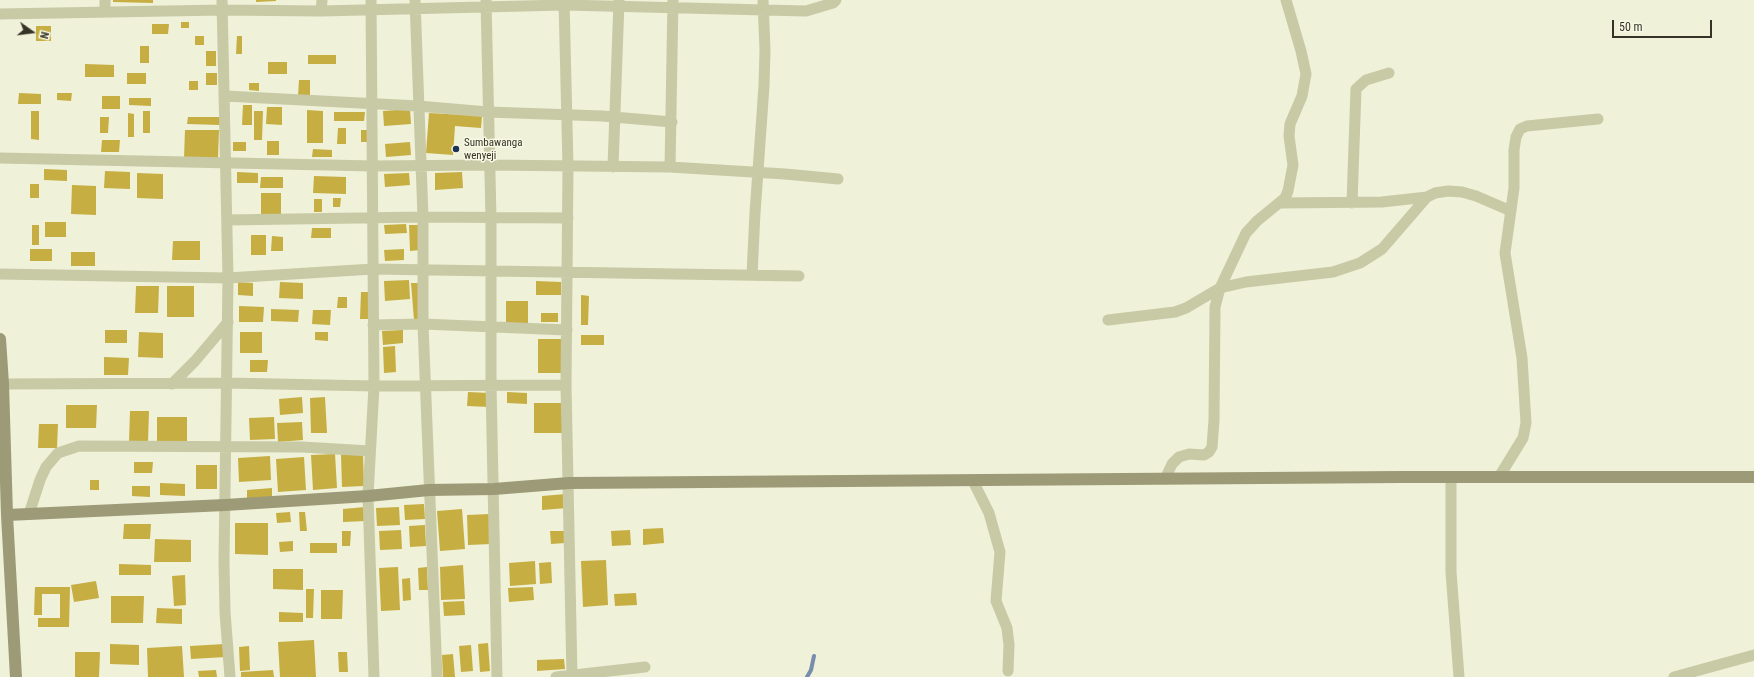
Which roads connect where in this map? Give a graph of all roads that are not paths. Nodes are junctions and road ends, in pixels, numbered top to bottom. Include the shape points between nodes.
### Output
1 (105, 0) edge
2 (836, 0) edge
3 (1286, 0) edge
4 (564, 3) edge
5 (619, 3) edge
6 (673, 3) edge
7 (415, 4) edge
8 (486, 4) edge
9 (222, 5) edge
10 (372, 5) edge
11 (763, 5) edge
12 (322, 6) edge
13 (105, 12) junction
14 (0, 14) edge
15 (1389, 73) dead end
16 (225, 96) junction
17 (371, 105) junction
18 (418, 106) junction
19 (488, 112) junction
20 (566, 115) junction
21 (614, 117) junction
22 (1598, 119) dead end
23 (672, 122) junction
24 (0, 158) edge
25 (225, 164) junction
26 (489, 165) junction
27 (373, 166) junction
28 (421, 166) junction
29 (568, 166) junction
30 (613, 167) junction
31 (670, 167) junction
32 (757, 172) junction
33 (838, 179) dead end
34 (1427, 197) junction
35 (1352, 202) junction
36 (1280, 203) junction
37 (1512, 211) junction
38 (423, 217) junction
39 (372, 218) junction
40 (491, 218) junction
41 (568, 218) junction
42 (227, 220) junction
43 (373, 269) junction
44 (422, 270) junction
45 (490, 271) junction
46 (567, 272) junction
47 (0, 274) edge
48 (752, 275) junction
49 (799, 276) dead end
50 (228, 278) junction
51 (1220, 288) junction
52 (1108, 320) dead end
53 (228, 322) junction
54 (423, 324) junction
55 (374, 325) junction
56 (491, 328) junction
57 (568, 330) junction
58 (0, 339) edge
59 (227, 383) junction
60 (3, 384) junction
61 (172, 384) junction
62 (491, 384) junction
63 (426, 385) junction
64 (566, 385) junction
65 (374, 386) junction
66 (227, 446) junction
67 (370, 451) junction
68 (1451, 477) junction
69 (1500, 477) junction
70 (1754, 477) edge
71 (1165, 479) junction
72 (973, 481) junction
73 (569, 483) junction
74 (494, 489) junction
75 (429, 490) junction
76 (368, 496) junction
77 (225, 505) junction
78 (29, 514) junction
79 (7, 515) junction
80 (1754, 655) edge
81 (645, 667) dead end
82 (1008, 671) dead end
83 (1458, 673) edge
84 (572, 676) edge
85 (16, 677) edge
86 (230, 677) edge
87 (374, 677) edge
88 (437, 677) edge
89 (497, 677) edge
90 (556, 677) edge
91 (1469, 677) edge
92 (1674, 677) edge

1 - 13 street
2 - 11 street via 806,11
3 - 36 street via 1306,74 1302,96 1290,124 1293,165 1291,180 1285,198
4 - 5 street
4 - 8 street
4 - 20 street
5 - 6 street
5 - 21 street
6 - 11 street
6 - 23 street
7 - 8 street
7 - 10 street
7 - 18 street
8 - 19 street
9 - 12 street
9 - 13 street
9 - 16 street
10 - 12 street
10 - 17 street
11 - 32 street via 764,79
13 - 14 street
15 - 35 street via 1366,80 1356,89
16 - 17 street
16 - 25 street
17 - 18 street
17 - 27 street
18 - 19 street
18 - 28 street
19 - 20 street
19 - 26 street
20 - 21 street
20 - 29 street
21 - 23 street
21 - 30 street
22 - 37 street via 1539,124 1520,129 1514,150
23 - 31 street
24 - 25 street
25 - 27 street
25 - 42 street
26 - 28 street
26 - 29 street
26 - 40 street
27 - 28 street
27 - 39 street
28 - 38 street
29 - 30 street
29 - 41 street
30 - 31 street
31 - 32 street
32 - 33 street
32 - 48 street
34 - 35 street
34 - 37 street via 1448,191 1462,192
34 - 51 street via 1382,249 1360,263 1333,272 1246,282
35 - 36 street
36 - 51 street via 1246,233
37 - 69 street via 1505,253 1522,358 1526,423 1523,438
38 - 39 street
38 - 40 street
38 - 44 street
39 - 42 street
39 - 43 street
40 - 41 street
40 - 45 street
41 - 46 street
42 - 50 street
43 - 44 street
43 - 50 street
43 - 55 street
44 - 45 street
44 - 54 street
45 - 46 street
45 - 56 street
46 - 48 street
46 - 57 street
47 - 50 street
48 - 49 street
50 - 53 street
51 - 52 street via 1175,312
51 - 71 street via 1214,323 1212,448 1204,455 1188,454 1178,457
53 - 59 street
53 - 61 street
54 - 55 street
54 - 56 street
54 - 63 street
55 - 65 street
56 - 57 street
56 - 62 street
57 - 64 street
58 - 60 street
59 - 61 street
59 - 65 street
59 - 66 street
60 - 61 street
60 - 79 street
62 - 63 street
62 - 64 street
62 - 74 street
63 - 65 street
63 - 75 street
64 - 73 street
65 - 67 street
66 - 67 street
66 - 77 street
66 - 78 street via 79,446 68,449 58,453 46,467
67 - 76 street
68 - 69 street
68 - 71 street
68 - 83 street via 1452,572
69 - 70 street
71 - 72 street
72 - 73 street
72 - 82 street via 989,513 999,548 996,602 1007,628
73 - 74 street
73 - 84 street
74 - 75 street
74 - 89 street
75 - 76 street
75 - 88 street
76 - 77 street
76 - 87 street
77 - 78 street
77 - 86 street via 225,604
78 - 79 street
79 - 85 street
80 - 92 street
81 - 84 street
83 - 91 street
84 - 90 street

